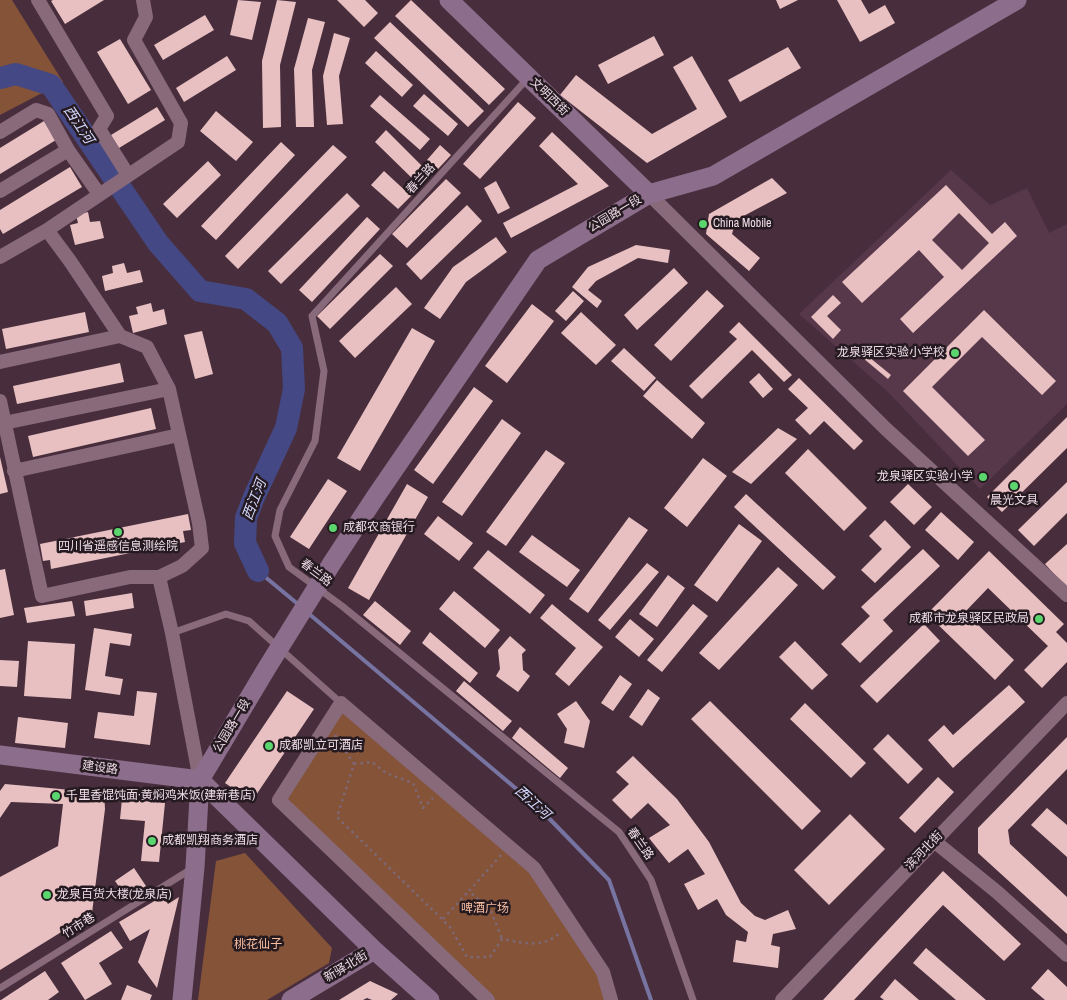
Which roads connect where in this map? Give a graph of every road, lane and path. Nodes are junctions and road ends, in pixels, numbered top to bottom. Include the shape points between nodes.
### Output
1 (38, 0) edge
2 (143, 0) edge
3 (450, 0) edge
4 (1017, 0) edge
5 (529, 77) junction
6 (0, 132) edge
7 (68, 150) junction
8 (126, 177) junction
9 (0, 191) edge
10 (105, 191) junction
11 (648, 194) junction
12 (47, 230) junction
13 (1, 253) edge
14 (120, 336) junction
15 (0, 362) edge
16 (169, 389) junction
17 (0, 401) edge
18 (4, 422) junction
19 (179, 435) junction
20 (14, 471) junction
21 (159, 577) junction
22 (1067, 595) edge
23 (172, 633) junction
24 (341, 703) junction
25 (1067, 703) edge
26 (328, 724) junction
27 (0, 755) edge
28 (354, 764) junction
29 (200, 780) junction
30 (443, 790) junction
31 (934, 841) junction
32 (508, 846) junction
33 (195, 867) junction
34 (469, 891) junction
35 (443, 919) junction
36 (570, 923) junction
37 (502, 939) junction
38 (374, 950) junction
39 (1067, 955) edge
40 (0, 988) edge
41 (182, 1000) edge
42 (291, 1000) edge
43 (430, 1000) edge
44 (488, 1000) edge
45 (611, 1000) edge
46 (693, 1000) edge
47 (782, 1000) edge

1 - 8 street via 107,116 99,129
2 - 8 street via 146,17 134,40 181,123 178,142
3 - 5 street, 文明西街
4 - 11 street, 公园路一段 via 713,176
5 - 11 street, 文明西街
5 - 46 lane, 春兰路 via 312,316 324,371 315,441 280,510 275,536 289,567 342,606 619,832 651,880
6 - 7 street via 36,110 48,114
7 - 9 street
7 - 10 street
8 - 10 street
10 - 12 street
11 - 22 street via 886,429
11 - 29 street, 公园路一段 via 538,260 332,563
12 - 13 street
12 - 14 street
14 - 15 street
14 - 16 street via 146,347
16 - 18 street
16 - 19 street
17 - 18 street
18 - 20 street
19 - 20 street
19 - 21 street via 202,548 182,566
20 - 21 street via 42,596 130,577
21 - 23 street
23 - 24 lane via 226,614 249,621
23 - 29 street
24 - 26 street
24 - 30 street
25 - 31 street, 滨河北街
26 - 28 path
26 - 44 street via 279,800
27 - 29 street, 建设路
28 - 30 path via 372,762 386,772 413,783 423,808
28 - 35 path via 337,816
29 - 33 street
29 - 38 street
30 - 32 street
31 - 39 street
31 - 47 street, 滨河北街
32 - 34 path
32 - 36 street via 534,868
33 - 40 lane, 竹市巷
33 - 41 street
34 - 35 path
34 - 37 path via 491,911
35 - 37 path via 467,957 490,957
36 - 37 path via 554,938 534,945
36 - 45 street via 603,972
38 - 42 street, 新驿北街
38 - 43 street

